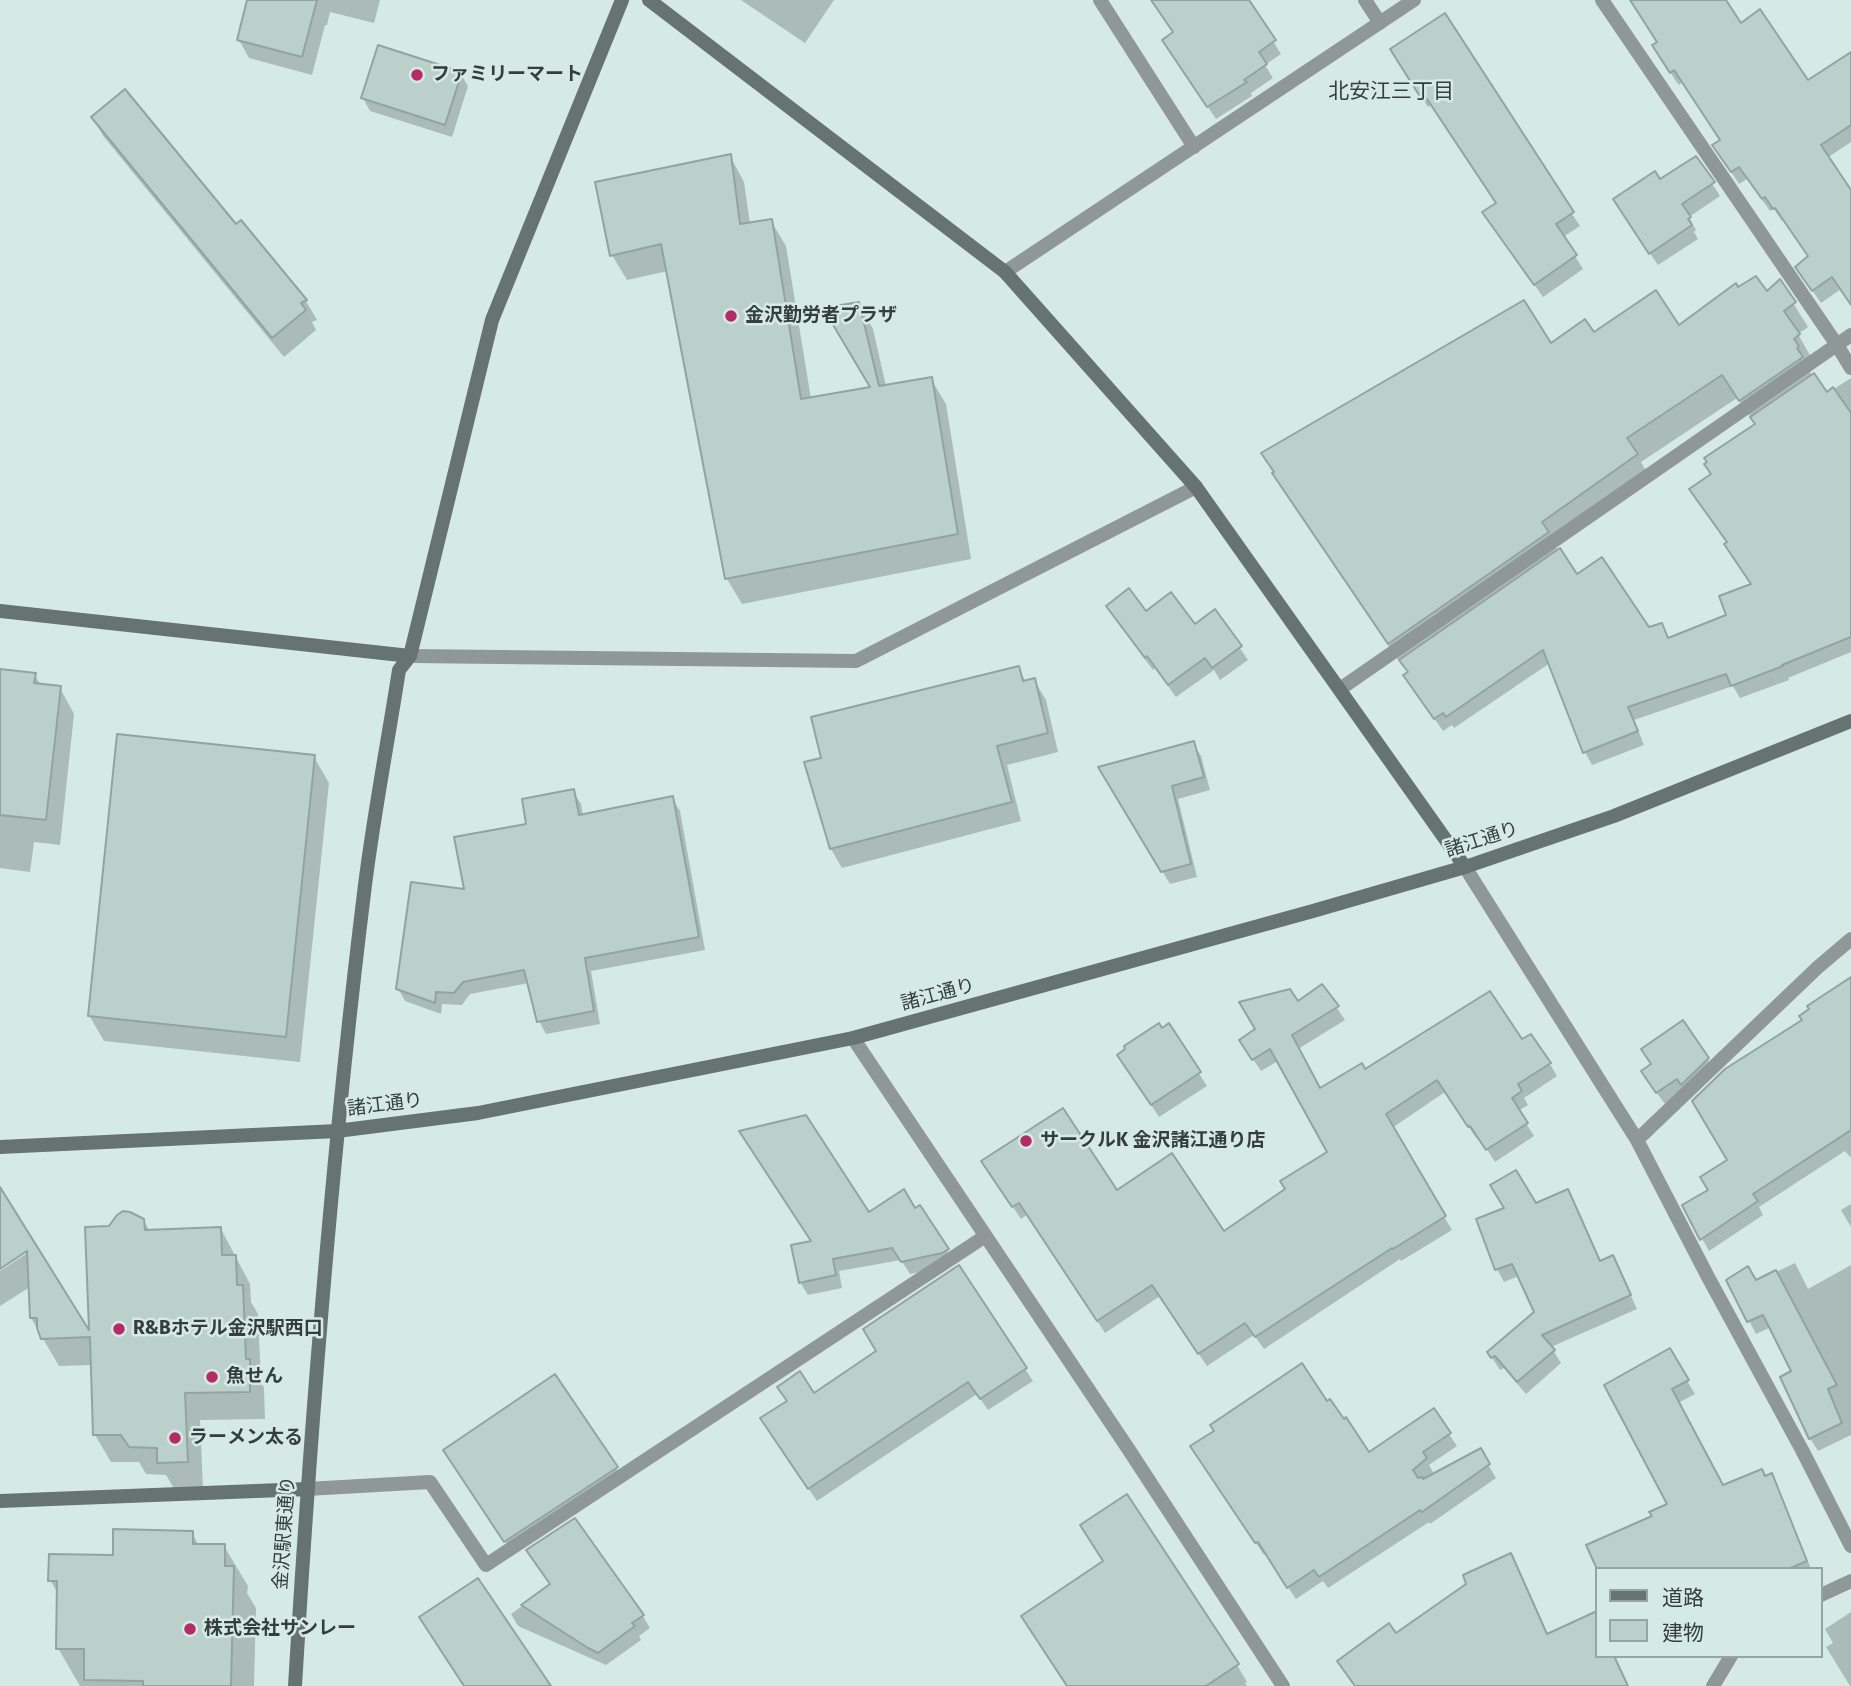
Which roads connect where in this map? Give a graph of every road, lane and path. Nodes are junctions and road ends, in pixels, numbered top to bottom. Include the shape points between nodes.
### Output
1 (622, 0) edge
2 (649, 0) edge
3 (1100, 0) edge
4 (1364, 0) edge
5 (1413, 0) edge
6 (1602, 0) edge
7 (1380, 23) junction
8 (1194, 147) junction
9 (1005, 272) junction
10 (1851, 335) edge
11 (1837, 345) junction
12 (1851, 368) edge
13 (1196, 487) junction
14 (0, 611) edge
15 (410, 656) junction
16 (1339, 689) junction
17 (1851, 721) edge
18 (1465, 867) junction
19 (1851, 939) edge
20 (853, 1038) junction
21 (337, 1131) junction
22 (1637, 1140) junction
23 (0, 1147) edge
24 (984, 1237) junction
25 (307, 1489) junction
26 (0, 1502) edge
27 (1851, 1546) edge
28 (1851, 1581) edge
29 (1823, 1594) edge
30 (1730, 1658) edge
31 (295, 1686) edge
32 (1283, 1686) edge
33 (1713, 1686) edge

1 - 15 street, 金沢駅東通り via 492,320
2 - 9 street
3 - 8 street
4 - 7 street
5 - 7 street
6 - 11 street
7 - 8 street
8 - 9 street
9 - 13 street
10 - 11 street
11 - 12 street
11 - 16 street
13 - 15 street via 856,661
13 - 16 street
14 - 15 street
15 - 21 street, 金沢駅東通り via 399,670 366,882
16 - 18 street
17 - 18 street, 諸江通り via 1614,816
18 - 20 street, 諸江通り
18 - 22 street
19 - 22 street
20 - 21 street, 諸江通り via 478,1113
20 - 24 street
21 - 23 street, 諸江通り
21 - 25 street, 金沢駅東通り
22 - 27 street
24 - 25 street via 486,1565 430,1482
24 - 32 street
25 - 26 street
25 - 31 street, 金沢駅東通り
28 - 29 street
30 - 33 street

